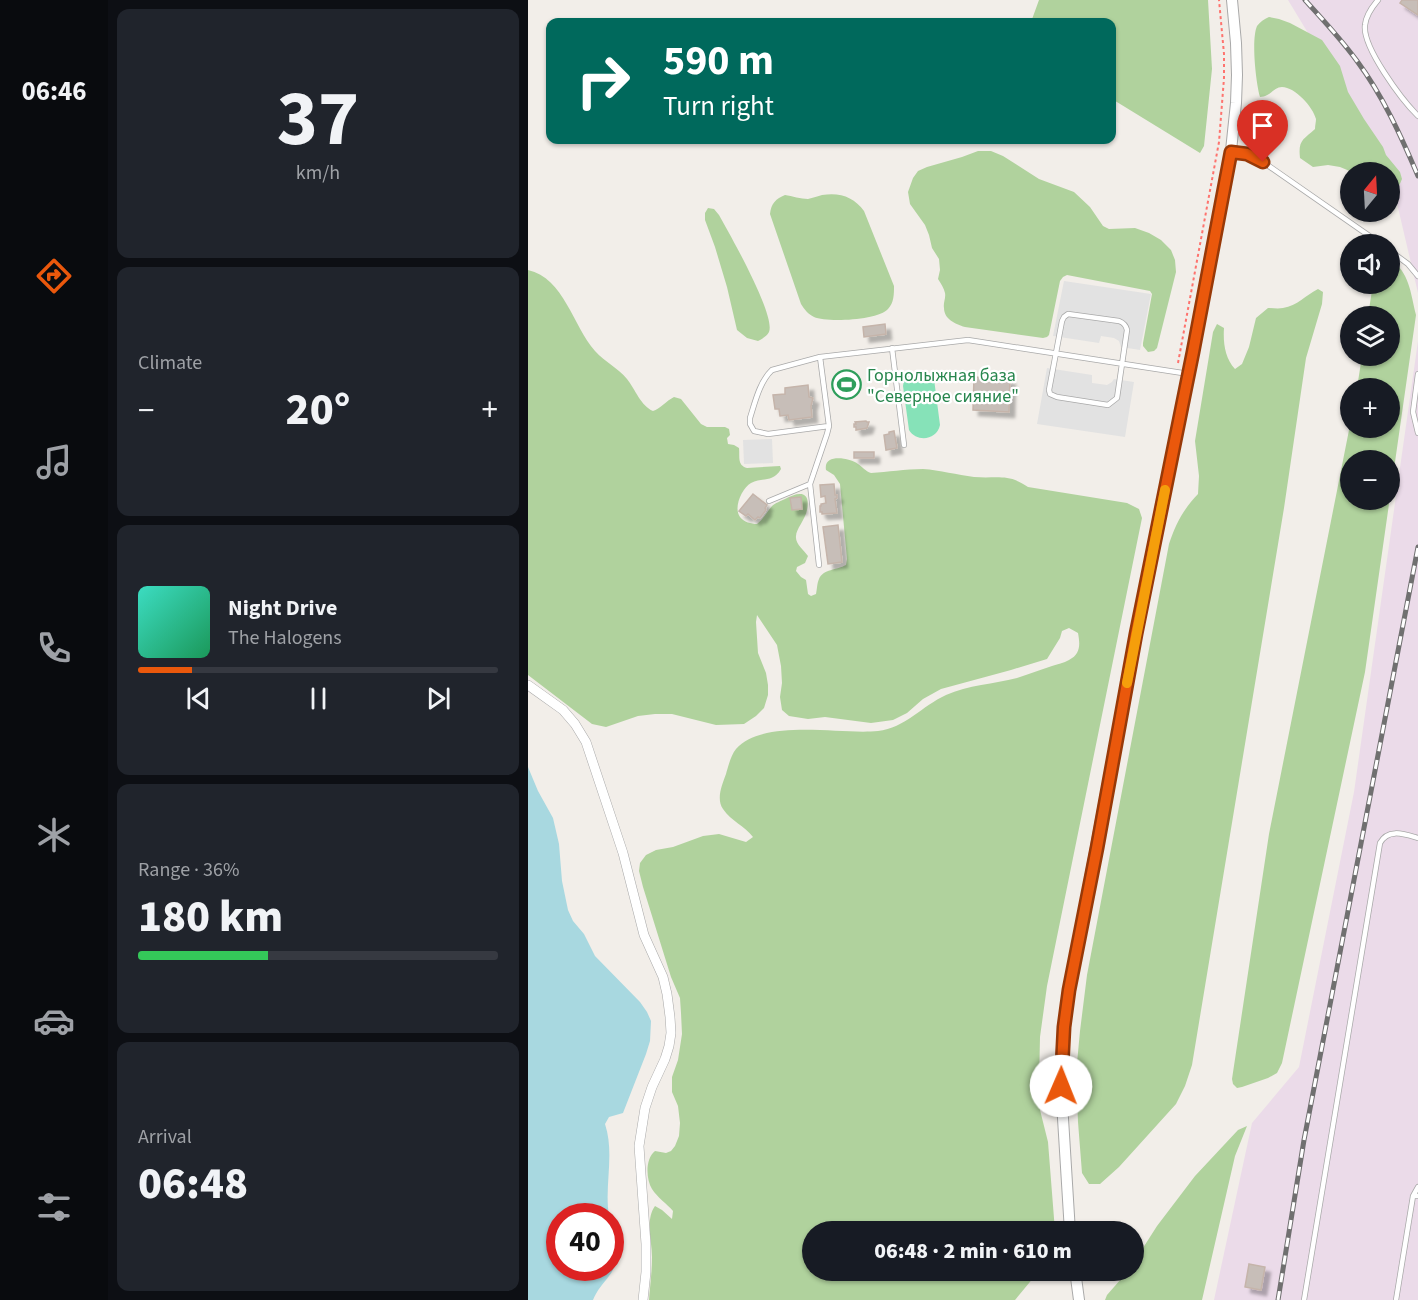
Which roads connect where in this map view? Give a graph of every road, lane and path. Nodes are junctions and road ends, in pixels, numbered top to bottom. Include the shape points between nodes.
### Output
1 (1219, 0) edge
2 (1232, 0) edge
3 (1378, 0) edge
4 (1418, 116) edge
5 (1231, 152) junction
6 (1367, 234) edge
7 (1400, 258) edge
8 (1418, 276) edge
9 (892, 348) junction
10 (1055, 353) junction
11 (820, 357) junction
12 (1123, 363) junction
13 (1178, 363) dead end
14 (1189, 374) junction
15 (1418, 374) edge
16 (829, 426) junction
17 (1418, 433) edge
18 (904, 445) dead end
19 (810, 484) junction
20 (769, 501) dead end
21 (819, 565) dead end
22 (528, 685) edge
23 (1418, 838) edge
24 (1418, 1186) edge
25 (1415, 1196) edge
26 (1069, 1221) edge
27 (1076, 1281) edge
28 (643, 1300) edge
29 (1079, 1300) edge
30 (1304, 1300) edge
31 (1396, 1300) edge

1 - 13 path via 1224,54 1219,142
2 - 5 street via 1237,75
3 - 4 lane via 1365,20 1366,41
5 - 6 lane via 1263,162
5 - 14 street
7 - 8 lane
9 - 10 lane via 968,340
9 - 11 lane
9 - 18 lane
10 - 12 lane
10 - 12 lane via 1064,317 1081,315 1124,323 1127,330
10 - 12 lane via 1050,394 1108,405 1117,398
11 - 16 lane
11 - 16 lane via 772,370 750,422 754,430 768,434
12 - 14 lane
14 - 26 street via 1065,1018 1061,1086
15 - 17 lane via 1413,412
16 - 19 lane
19 - 20 lane
19 - 21 lane
22 - 28 street via 563,711 586,742 623,853 644,934 667,994 669,1046 645,1108 639,1146 646,1244
23 - 30 lane via 1392,834 1380,843
24 - 25 lane
25 - 31 lane
27 - 29 street

